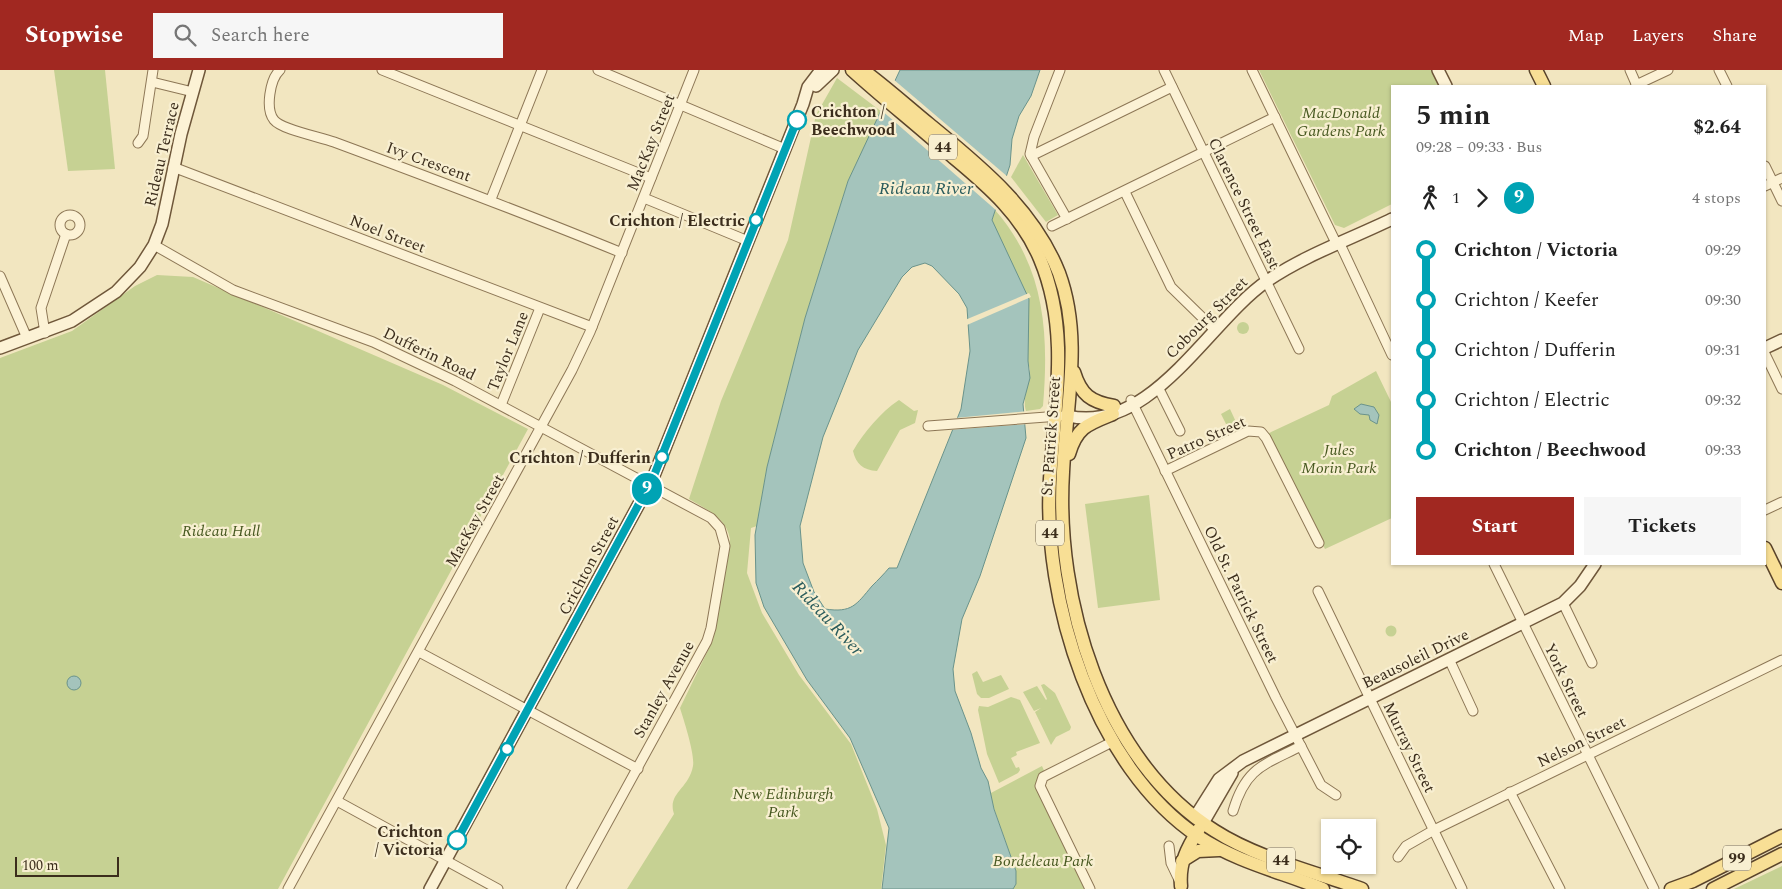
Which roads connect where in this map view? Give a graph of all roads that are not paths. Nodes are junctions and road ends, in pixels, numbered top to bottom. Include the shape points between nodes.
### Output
1 (153, 70) edge
2 (200, 70) edge
3 (280, 70) edge
4 (382, 70) edge
5 (542, 70) edge
6 (598, 70) edge
7 (694, 70) edge
8 (821, 70) edge
9 (833, 70) edge
10 (852, 70) edge
11 (863, 70) edge
12 (874, 70) edge
13 (1060, 70) edge
14 (1164, 70) edge
15 (1252, 70) edge
16 (1438, 70) edge
17 (1536, 70) edge
18 (1630, 70) edge
19 (1668, 70) edge
20 (1719, 70) edge
21 (152, 82) junction
22 (1446, 85) edge
23 (1544, 85) edge
24 (1637, 85) edge
25 (1639, 85) edge
26 (1726, 85) edge
27 (1172, 87) junction
28 (882, 90) junction
29 (193, 92) junction
30 (803, 104) junction
31 (681, 106) junction
32 (1275, 117) junction
33 (520, 125) junction
34 (138, 143) dead end
35 (785, 149) junction
36 (1204, 153) junction
37 (1031, 156) junction
38 (173, 167) junction
39 (1766, 170) edge
40 (651, 178) junction
41 (1782, 178) edge
42 (1769, 184) edge
43 (1125, 192) junction
44 (1005, 197) junction
45 (644, 198) junction
46 (491, 200) junction
47 (1782, 201) edge
48 (1068, 219) junction
49 (1391, 219) edge
50 (1052, 226) dead end
51 (66, 234) dead end
52 (748, 241) junction
53 (1338, 244) junction
54 (154, 245) junction
55 (622, 253) junction
56 (0, 276) edge
57 (1266, 282) junction
58 (4, 292) edge
59 (540, 308) junction
60 (592, 327) junction
61 (1214, 329) junction
62 (45, 333) junction
63 (27, 338) junction
64 (1782, 340) edge
65 (0, 348) edge
66 (1766, 348) edge
67 (1299, 349) dead end
68 (1391, 353) edge
69 (1766, 356) edge
70 (1072, 364) junction
71 (1156, 388) junction
72 (1782, 390) edge
73 (1132, 403) junction
74 (501, 405) junction
75 (1113, 410) junction
76 (1062, 416) junction
77 (928, 426) dead end
78 (543, 427) junction
79 (1180, 431) dead end
80 (1165, 471) junction
81 (1062, 475) junction
82 (649, 485) junction
83 (1782, 502) edge
84 (687, 506) joint
85 (1766, 510) edge
86 (1318, 543) dead end
87 (1766, 550) edge
88 (1494, 565) edge
89 (1593, 565) edge
90 (1782, 583) edge
91 (1318, 591) dead end
92 (1563, 603) junction
93 (1523, 622) junction
94 (419, 652) junction
95 (1449, 659) junction
96 (1782, 660) edge
97 (1592, 663) dead end
98 (1370, 698) junction
99 (528, 709) junction
100 (1473, 711) dead end
101 (1295, 734) junction
102 (1114, 740) junction
103 (1302, 746) junction
104 (1587, 755) junction
105 (638, 769) junction
106 (1510, 792) junction
107 (1336, 795) dead end
108 (337, 801) junction
109 (1232, 810) dead end
110 (1199, 820) junction
111 (1434, 830) junction
112 (1192, 831) junction
113 (1782, 836) edge
114 (1169, 846) dead end
115 (1221, 850) junction
116 (1782, 854) edge
117 (1398, 857) dead end
118 (446, 860) junction
119 (1182, 861) junction
120 (1693, 881) junction
121 (1182, 887) edge
122 (288, 889) edge
123 (430, 889) edge
124 (498, 889) edge
125 (571, 889) edge
126 (1090, 889) edge
127 (1323, 889) edge
128 (1362, 889) edge
129 (1462, 889) edge
130 (1560, 889) edge
131 (1654, 889) edge
132 (1671, 889) edge
133 (1682, 889) edge
134 (1713, 889) edge

1 - 21 street
2 - 29 street, Rideau Terrace
3 - 46 street, Ivy Crescent via 274,78 269,105 270,113 280,124
4 - 33 street
5 - 33 street
6 - 31 street via 672,99
7 - 31 street, MacKay Street
8 - 30 street, Crichton Street via 808,87
9 - 30 street, Crichton Street
10 - 28 main road, St. Patrick Street / 44
11 - 28 main road, St. Patrick Street / 44
12 - 28 main road
13 - 37 street via 1034,137
14 - 27 street, Clarence Street East
15 - 32 street
16 - 22 street
17 - 23 main road
18 - 24 street
19 - 25 street
20 - 26 street
21 - 29 street
21 - 34 street via 143,136
27 - 36 street, Clarence Street East
27 - 37 street
28 - 44 main road, St. Patrick Street / 44
29 - 38 street, Rideau Terrace
30 - 35 street, Crichton Street
31 - 35 street
31 - 40 street, MacKay Street
32 - 36 street
32 - 53 street
33 - 40 street
33 - 46 street
35 - 52 street, Crichton Street
36 - 43 street
36 - 57 street, Clarence Street East
37 - 48 street
38 - 54 street, Rideau Terrace via 164,215
38 - 59 street, Noel Street
39 - 42 street
40 - 45 street, MacKay Street
41 - 42 street
42 - 47 street
43 - 48 street
43 - 61 street via 1172,287
44 - 70 main road, St. Patrick Street / 44 via 1038,233 1060,277 1069,314
44 - 76 main road, St. Patrick Street / 44 via 1030,238 1050,286 1057,323
45 - 52 street
45 - 55 street, MacKay Street
46 - 55 street, Ivy Crescent
48 - 50 street
49 - 53 street, Cobourg Street
51 - 62 street via 41,308
52 - 82 street, Crichton Street
53 - 57 street, Cobourg Street
53 - 68 street
54 - 62 street, Rideau Terrace via 135,273 116,292 72,321
54 - 74 street, Dufferin Road via 233,290 373,342
55 - 60 street, MacKay Street
56 - 58 street
57 - 61 street, Cobourg Street via 1239,303
57 - 67 street, Clarence Street East
58 - 63 street
59 - 60 street, Noel Street
59 - 74 street, Taylor Lane
60 - 78 street, MacKay Street
61 - 71 street, Cobourg Street
62 - 63 street, Rideau Terrace
63 - 65 street, Rideau Terrace
64 - 66 street
69 - 72 street
70 - 75 main road via 1084,395
70 - 76 main road, St. Patrick Street / 44
71 - 73 street, Cobourg Street
71 - 79 street
73 - 75 street, Cobourg Street
73 - 80 street, Old St. Patrick Street
74 - 78 street, Dufferin Road
75 - 76 street, Cobourg Street via 1077,411
75 - 81 main road via 1078,432
76 - 77 street
76 - 81 main road, St. Patrick Street / 44
76 - 102 main road, St. Patrick Street / 44 via 1049,513 1055,577 1073,653 1087,689
78 - 82 street, Dufferin Road
78 - 94 street, MacKay Street
80 - 86 street, Patro Street via 1248,431 1259,431 1266,438
80 - 101 street, Old St. Patrick Street
81 - 110 main road, St. Patrick Street / 44 via 1066,563 1074,609 1091,665 1106,700 1136,753 1162,786
82 - 84 street, Dufferin Road
82 - 99 street, Crichton Street
83 - 85 street
84 - 105 street, Stanley Avenue via 715,522 724,537 723,564 707,641
87 - 90 main road
88 - 93 street, York Street
89 - 92 street, Beausoleil Drive via 1580,586
91 - 98 street, Murray Street
92 - 93 street, Beausoleil Drive
92 - 97 street
93 - 95 street, Beausoleil Drive
93 - 104 street, York Street
94 - 99 street
94 - 108 street, MacKay Street
95 - 98 street, Beausoleil Drive
95 - 100 street
96 - 104 street, Nelson Street
98 - 101 street, Beausoleil Drive
98 - 111 street, Murray Street
99 - 105 street
99 - 118 street, Crichton Street
101 - 103 street, Old St. Patrick Street
101 - 110 street, Beausoleil Drive via 1237,766
102 - 112 main road, St. Patrick Street / 44 via 1149,791
102 - 126 street via 1040,780 1043,793
103 - 107 street, Old St. Patrick Street via 1321,785
103 - 109 street via 1253,773 1239,789
104 - 106 street, Nelson Street
104 - 131 street, York Street
105 - 125 street, Stanley Avenue
106 - 111 street, Nelson Street
106 - 130 street
108 - 118 street
108 - 122 street, MacKay Street
110 - 112 main road
110 - 128 main road, St. Patrick Street / 44 via 1249,849
111 - 117 street, Nelson Street via 1412,842
111 - 129 street, Murray Street
112 - 115 main road, St. Patrick Street / 44
112 - 119 main road
113 - 120 main road, 99
114 - 121 street via 1171,863
115 - 119 main road via 1198,851
115 - 127 main road, St. Patrick Street / 44
116 - 134 main road, 99
118 - 123 street, Crichton Street
118 - 124 street
119 - 121 main road
120 - 132 main road, 99
120 - 133 main road

